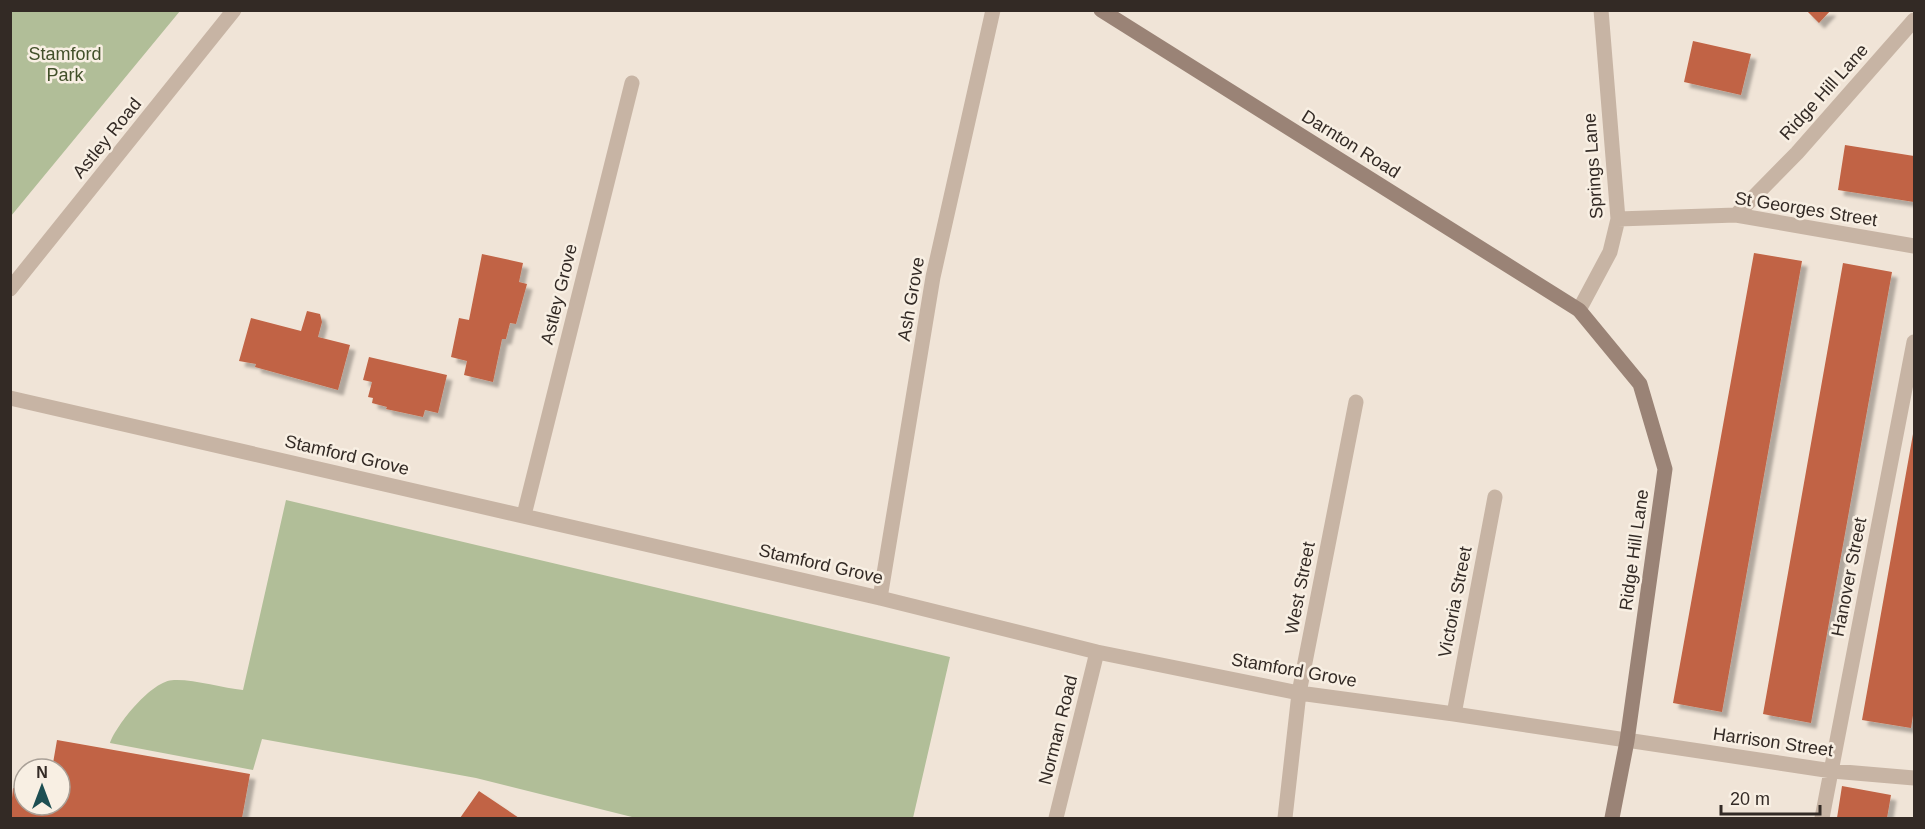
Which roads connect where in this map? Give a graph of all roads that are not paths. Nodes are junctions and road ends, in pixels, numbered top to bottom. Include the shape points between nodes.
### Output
1 (234, 10) edge
2 (993, 10) edge
3 (1101, 10) edge
4 (1601, 10) edge
5 (1914, 21) edge
6 (632, 83) dead end
7 (1736, 215) junction
8 (1618, 219) junction
9 (1914, 246) edge
10 (10, 289) edge
11 (1579, 310) junction
12 (1914, 342) edge
13 (10, 398) edge
14 (1356, 402) dead end
15 (1495, 498) dead end
16 (524, 515) junction
17 (880, 598) junction
18 (1097, 652) junction
19 (1299, 693) junction
20 (1454, 714) junction
21 (1627, 741) junction
22 (1832, 771) junction
23 (1914, 778) edge
24 (1056, 819) edge
25 (1285, 819) edge
26 (1612, 819) edge
27 (1822, 819) edge

1 - 10 street, Astley Road
2 - 17 street, Ash Grove via 933,277
3 - 11 street, Darnton Road
4 - 8 street, Springs Lane
5 - 7 street, Ridge Hill Lane via 1797,153
6 - 16 street, Astley Grove
7 - 8 street, St Georges Street
7 - 9 street, St Georges Street
8 - 11 street, Springs Lane via 1610,252
11 - 21 street, Ridge Hill Lane via 1640,384 1665,469
12 - 22 street, Hanover Street
13 - 16 street, Stamford Grove
14 - 19 street, West Street
15 - 20 street, Victoria Street
16 - 17 street, Stamford Grove
17 - 18 street, Stamford Grove
18 - 19 street, Stamford Grove
18 - 24 street, Norman Road
19 - 20 street, Stamford Grove
19 - 25 street, West Street
20 - 21 street, Stamford Grove
21 - 22 street, Harrison Street
21 - 26 street, Ridge Hill Lane
22 - 23 street, Harrison Street
22 - 27 street, Hanover Street

